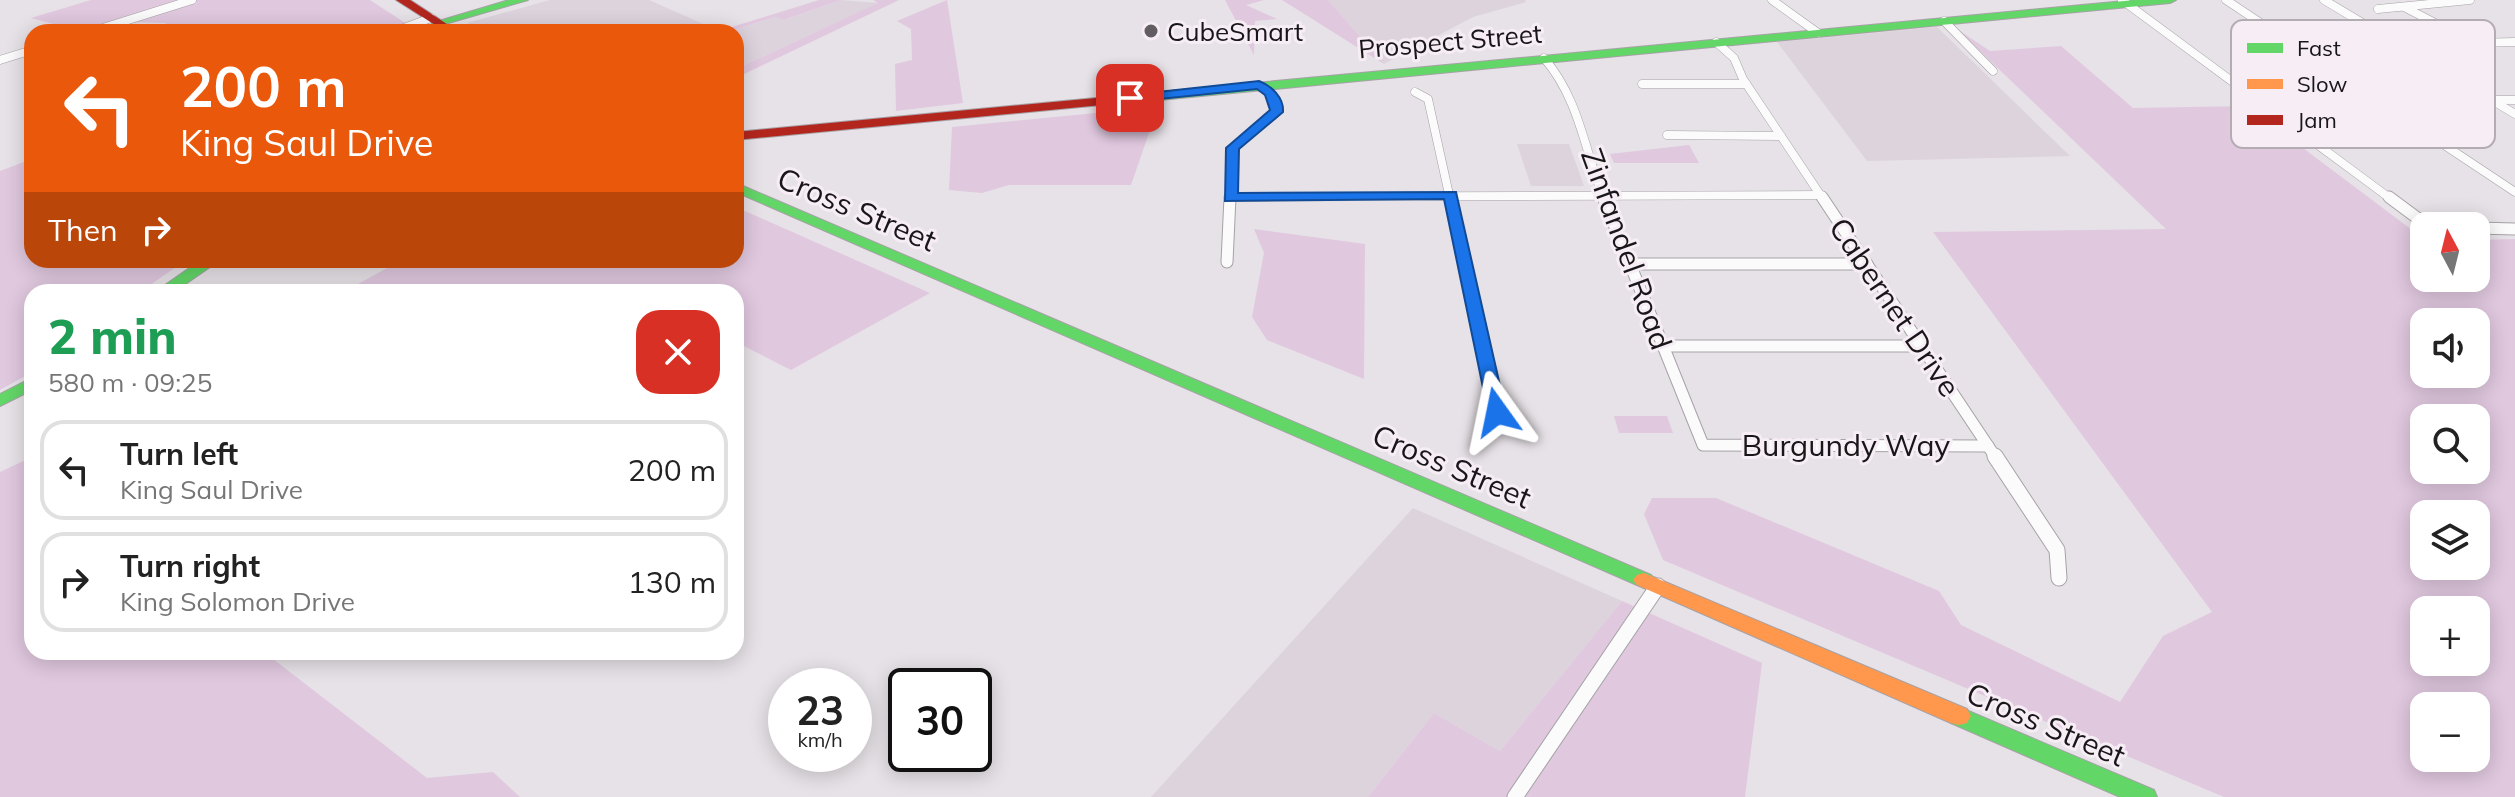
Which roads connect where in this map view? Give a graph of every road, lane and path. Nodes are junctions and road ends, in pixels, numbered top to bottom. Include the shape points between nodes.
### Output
1 (192, 0) edge
2 (402, 0) edge
3 (522, 0) edge
4 (1772, 0) edge
5 (2170, 0) edge
6 (2226, 0) edge
7 (2324, 0) edge
8 (2470, 0) edge
9 (2126, 2) edge
10 (2404, 7) junction
11 (2378, 9) dead end
12 (2256, 20) edge
13 (2358, 20) edge
14 (2429, 20) edge
15 (1944, 21) junction
16 (116, 24) edge
17 (439, 24) edge
18 (444, 24) edge
19 (1818, 33) junction
20 (1716, 42) junction
21 (2495, 42) edge
22 (2515, 42) edge
23 (24, 52) edge
24 (1544, 58) junction
25 (0, 60) edge
26 (1993, 71) dead end
27 (2231, 78) edge
28 (1642, 84) dead end
29 (1746, 84) junction
30 (1262, 88) junction
31 (1415, 92) dead end
32 (2495, 102) edge
33 (2515, 114) edge
34 (744, 135) edge
35 (1667, 135) dead end
36 (1781, 136) junction
37 (2324, 148) edge
38 (2449, 148) edge
39 (744, 190) edge
40 (2515, 192) edge
41 (1451, 195) junction
42 (1602, 195) junction
43 (1821, 195) junction
44 (1230, 197) junction
45 (2410, 212) edge
46 (2490, 228) edge
47 (2515, 229) edge
48 (1227, 262) dead end
49 (1630, 264) junction
50 (1867, 264) junction
51 (200, 268) edge
52 (175, 284) edge
53 (1663, 346) junction
54 (1922, 346) junction
55 (24, 388) edge
56 (0, 401) edge
57 (1497, 412) dead end
58 (1703, 445) joint
59 (1988, 446) junction
60 (2059, 578) dead end
61 (1658, 586) junction
62 (1515, 797) edge
63 (2145, 797) edge

1 - 16 street
2 - 17 street
3 - 18 street
4 - 19 street
5 - 9 street, Prospect Street
6 - 12 street
7 - 13 street
8 - 10 street
9 - 15 street, Prospect Street
9 - 27 street
10 - 11 street
10 - 14 street
15 - 19 street, Prospect Street
15 - 26 street
19 - 20 street, Prospect Street
20 - 24 street, Prospect Street
20 - 29 street, Cabernet Drive via 1734,58
21 - 22 street
23 - 25 street
24 - 30 street, Prospect Street
24 - 42 street, Zinfandel Road via 1562,79 1580,117
28 - 29 street
29 - 36 street, Cabernet Drive
30 - 34 street, Prospect Street
30 - 44 street via 1270,116 1233,148
31 - 41 street via 1428,99
32 - 33 street
35 - 36 street
36 - 43 street, Cabernet Drive
37 - 45 street
38 - 40 street
39 - 61 street, Cross Street
41 - 42 street
41 - 44 street
41 - 57 street
42 - 43 street
42 - 49 street, Zinfandel Road
43 - 50 street, Cabernet Drive
44 - 48 street
46 - 47 street
49 - 50 street
49 - 53 street, Zinfandel Road
50 - 54 street, Cabernet Drive
51 - 52 street
53 - 54 street
53 - 58 street, Zinfandel Road
54 - 59 street, Cabernet Drive
55 - 56 street
58 - 59 street, Burgundy Way
59 - 60 street, Cabernet Drive via 2057,550
61 - 62 street
61 - 63 street, Cross Street

